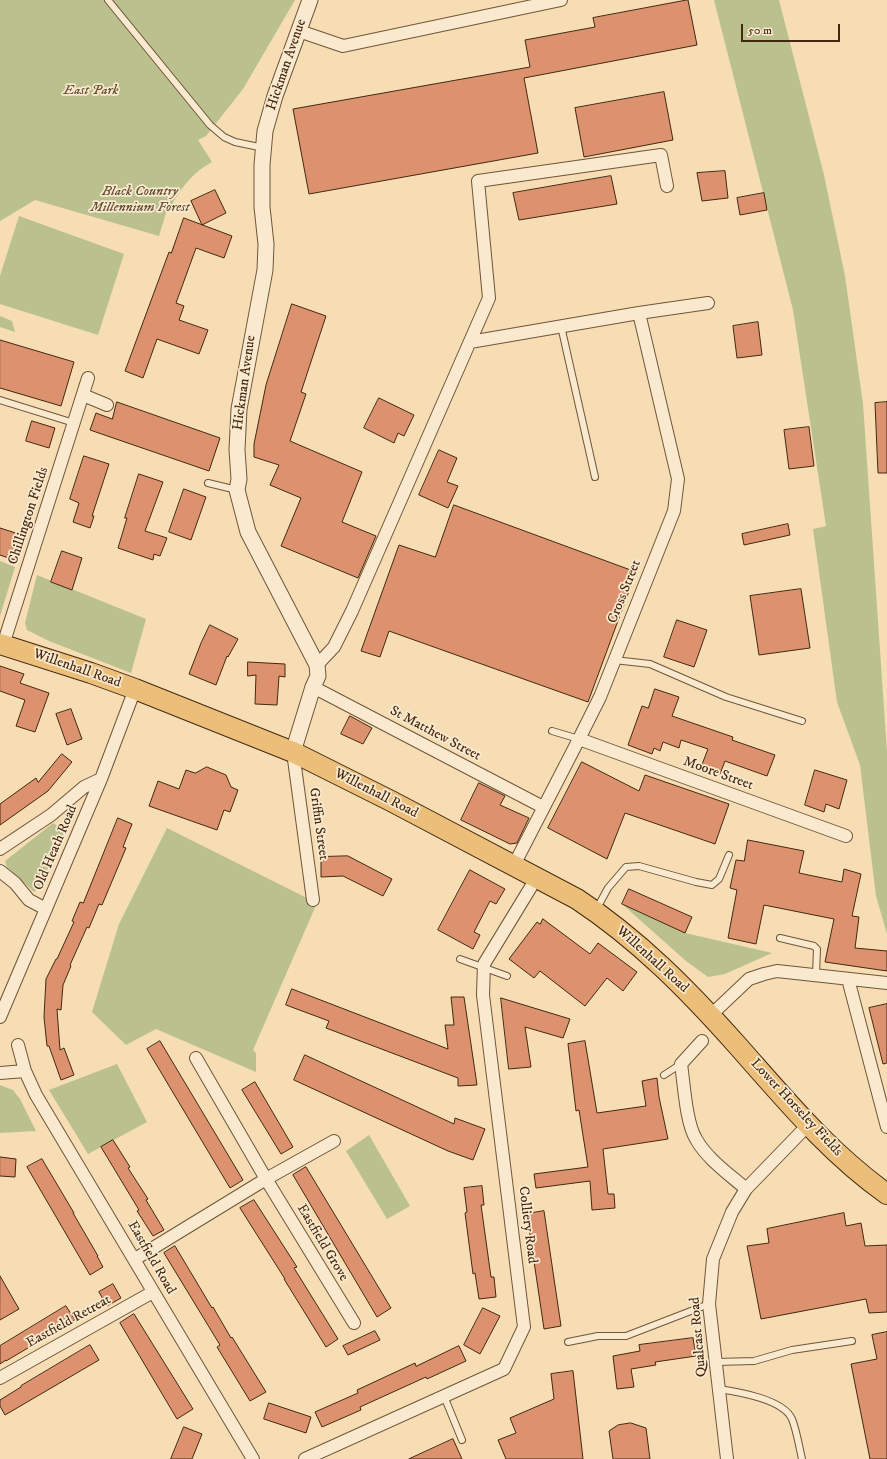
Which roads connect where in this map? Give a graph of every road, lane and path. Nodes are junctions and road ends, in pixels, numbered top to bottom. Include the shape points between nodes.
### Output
1 (108, 0) edge
2 (310, 0) edge
3 (561, 0) edge
4 (299, 31) junction
5 (264, 148) junction
6 (667, 186) dead end
7 (708, 303) dead end
8 (638, 313) junction
9 (561, 326) junction
10 (470, 342) junction
11 (88, 378) dead end
12 (83, 396) junction
13 (0, 400) edge
14 (107, 405) dead end
15 (74, 423) junction
16 (595, 477) dead end
17 (208, 483) dead end
18 (237, 490) junction
19 (2, 644) edge
20 (614, 660) junction
21 (317, 665) junction
22 (313, 687) junction
23 (135, 689) junction
24 (802, 721) dead end
25 (552, 731) dead end
26 (579, 739) junction
27 (293, 752) junction
28 (102, 779) junction
29 (543, 807) junction
30 (846, 836) dead end
31 (0, 849) edge
32 (729, 854) dead end
33 (514, 865) junction
34 (0, 871) edge
35 (536, 877) junction
36 (314, 900) dead end
37 (46, 910) junction
38 (595, 912) junction
39 (780, 938) dead end
40 (460, 959) dead end
41 (484, 967) junction
42 (816, 974) junction
43 (507, 976) dead end
44 (848, 979) junction
45 (887, 983) edge
46 (710, 1016) junction
47 (0, 1017) edge
48 (702, 1041) dead end
49 (18, 1045) dead end
50 (196, 1058) dead end
51 (681, 1064) junction
52 (24, 1071) junction
53 (0, 1073) edge
54 (664, 1076) dead end
55 (808, 1125) junction
56 (887, 1127) edge
57 (334, 1141) dead end
58 (266, 1179) junction
59 (746, 1189) junction
60 (887, 1194) edge
61 (134, 1259) junction
62 (153, 1292) junction
63 (709, 1304) junction
64 (354, 1323) dead end
65 (852, 1341) dead end
66 (568, 1342) dead end
67 (716, 1362) junction
68 (0, 1378) edge
69 (719, 1389) junction
70 (444, 1396) junction
71 (462, 1440) dead end
72 (253, 1459) edge
73 (305, 1459) edge
74 (727, 1459) edge
75 (802, 1459) edge

1 - 5 lane via 210,125 224,137 235,142
2 - 4 street, Hickman Avenue
3 - 4 street via 343,46
4 - 5 street, Hickman Avenue via 275,96 265,131
5 - 18 street, Hickman Avenue via 262,206 266,244 265,270 239,409
6 - 10 street via 661,155 478,181 489,298
7 - 8 street
8 - 9 street
8 - 20 street, Cross Street via 678,479 674,511
9 - 10 street
9 - 16 lane
10 - 21 street via 352,611 334,647
11 - 12 street, Chillington Fields
12 - 14 street
12 - 15 street, Chillington Fields
13 - 15 lane
15 - 19 street, Chillington Fields
17 - 18 lane
18 - 21 street, Hickman Avenue via 248,532
19 - 23 highway, Willenhall Road
20 - 24 lane via 650,664 726,697
20 - 26 street, Cross Street via 600,697
21 - 22 street via 318,676
22 - 27 street
22 - 29 street, St Matthew Street
23 - 27 highway, Willenhall Road
23 - 28 street, Old Heath Road
25 - 26 lane
26 - 29 street, Cross Street
26 - 30 street, Moore Street
27 - 33 highway, Willenhall Road
27 - 36 street, Griffin Street
28 - 31 street via 84,787 51,815
28 - 37 street, Old Heath Road
29 - 33 street, Cross Street
32 - 38 lane via 719,879 712,885 639,866 626,867 608,888
33 - 35 highway, Willenhall Road
34 - 37 street via 15,883 29,900
35 - 38 highway, Willenhall Road
35 - 41 street, Colliery Road
37 - 47 street, Old Heath Road
38 - 46 highway, Willenhall Road via 643,948
39 - 42 lane via 814,946 817,949
40 - 41 lane
41 - 43 lane
41 - 70 street, Colliery Road via 483,995 524,1327 504,1369
42 - 44 street
42 - 46 street via 777,971 749,979
44 - 45 street
44 - 56 street
46 - 55 highway, Lower Horseley Fields
48 - 51 street
49 - 52 street, Eastfield Road
50 - 58 street, Eastfield Grove
51 - 54 lane
51 - 59 street via 691,1127 696,1139 707,1155
52 - 53 street
52 - 61 street, Eastfield Road
55 - 59 street, Qualcast Road
55 - 60 highway, Lower Horseley Fields via 843,1159
57 - 58 street
58 - 61 street
58 - 64 street, Eastfield Grove
59 - 63 street, Qualcast Road via 732,1212 713,1259
61 - 62 street, Eastfield Road
62 - 68 street, Eastfield Retreat
62 - 72 street, Eastfield Road
63 - 66 lane via 626,1336 598,1336
63 - 67 street, Qualcast Road
65 - 67 lane via 792,1350 754,1360
67 - 69 street, Qualcast Road
69 - 74 street, Qualcast Road
69 - 75 lane via 748,1394 780,1407 792,1418
70 - 71 lane
70 - 73 street, Colliery Road

